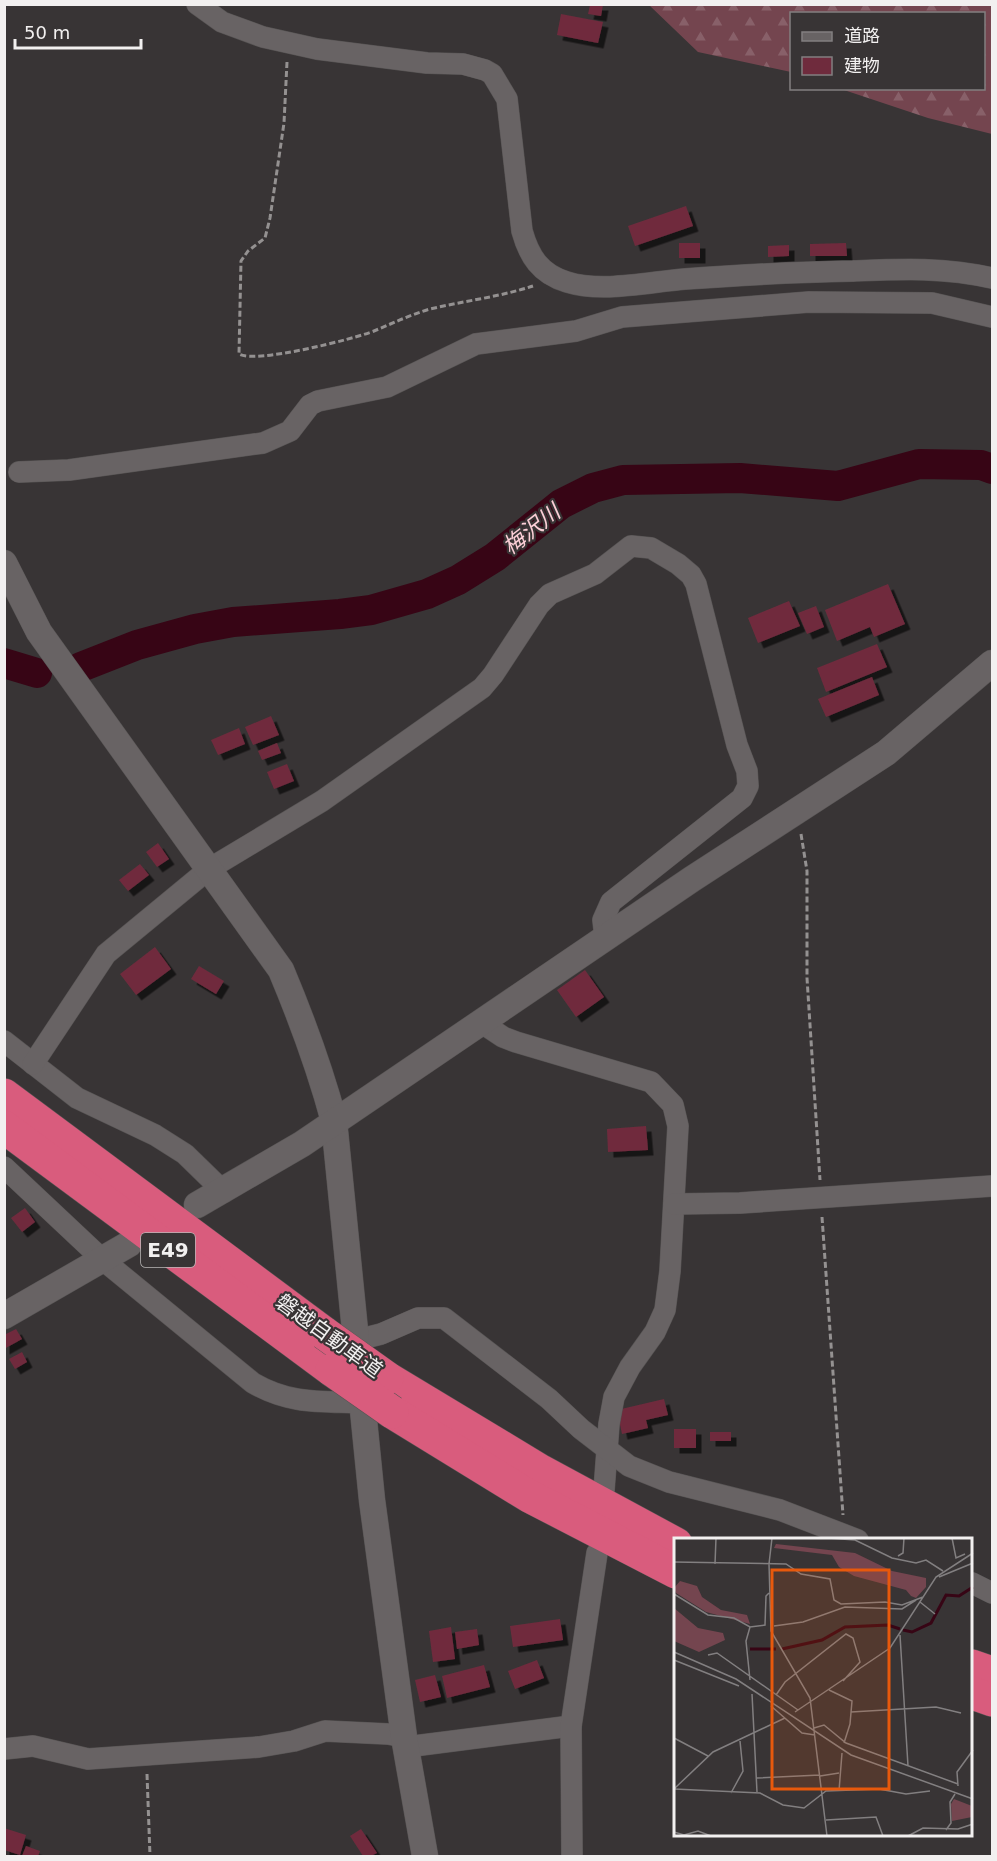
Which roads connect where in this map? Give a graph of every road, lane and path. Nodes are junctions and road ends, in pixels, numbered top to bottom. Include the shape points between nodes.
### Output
1 (197, 4) edge
2 (288, 42) junction
3 (553, 276) junction
4 (993, 278) edge
5 (993, 317) edge
6 (19, 472) dead end
7 (4, 563) edge
8 (993, 663) edge
9 (794, 812) junction
10 (208, 869) junction
11 (605, 938) junction
12 (482, 1023) junction
13 (4, 1041) edge
14 (33, 1064) junction
15 (4, 1095) edge
16 (334, 1121) junction
17 (4, 1127) edge
18 (4, 1167) edge
19 (993, 1186) edge
20 (224, 1192) junction
21 (821, 1197) junction
22 (674, 1204) junction
23 (197, 1205) dead end
24 (129, 1244) dead end
25 (102, 1260) junction
26 (4, 1316) edge
27 (357, 1340) junction
28 (378, 1408) junction
29 (609, 1451) junction
30 (604, 1490) dead end
31 (849, 1536) edge
32 (674, 1543) edge
33 (597, 1553) dead end
34 (674, 1571) edge
35 (973, 1583) edge
36 (993, 1593) edge
37 (973, 1666) edge
38 (993, 1673) edge
39 (973, 1693) edge
40 (993, 1700) edge
41 (571, 1726) junction
42 (405, 1742) junction
43 (4, 1749) edge
44 (146, 1756) junction
45 (150, 1857) edge
46 (425, 1857) edge
47 (572, 1857) edge

1 - 2 street via 235,28
2 - 3 street via 416,62 463,64 492,74 507,99 522,231 528,252 544,272
2 - 3 path via 284,123 270,218 265,238 241,261 239,354 268,355 344,340 408,316 527,288
3 - 4 street via 581,285 912,269 959,270
5 - 6 street via 932,303 809,302 622,317 557,334 476,344 387,387 318,401 310,405 290,431 263,443 69,470
7 - 10 street via 39,632
8 - 9 street via 886,753
9 - 11 street
9 - 21 path via 807,871 807,978
10 - 11 street via 322,801 482,688 532,612 550,594 595,574 631,546 645,547 678,564 696,584 730,722 749,781 741,798 611,902 603,920
10 - 14 street via 106,954
10 - 16 street via 281,970 306,1029
11 - 12 street
12 - 16 street
12 - 22 street via 516,1042 651,1082 662,1091 673,1105 678,1126
13 - 14 street
14 - 20 street via 77,1098 155,1135 185,1154
15 - 32 highway, 磐越自動車道 / E49, bridge via 387,1378 541,1471
16 - 20 street
16 - 27 street
17 - 28 highway, 磐越自動車道 / E49, bridge
18 - 25 street
19 - 21 street
20 - 23 street
21 - 22 street
21 - 31 path
22 - 29 street via 665,1310 614,1397
24 - 25 street
25 - 26 street
25 - 28 street via 215,1354 275,1395
27 - 28 street
27 - 29 street via 418,1318 444,1318 541,1392
28 - 34 highway, 磐越自動車道 / E49 via 529,1496
28 - 42 street via 372,1500
29 - 30 street
29 - 31 street via 645,1473 780,1510
33 - 41 street
35 - 36 street
37 - 38 highway
39 - 40 highway
41 - 42 street
41 - 47 street
42 - 44 street via 325,1731 259,1747
42 - 46 street
43 - 44 street via 33,1746 88,1759
44 - 45 path

